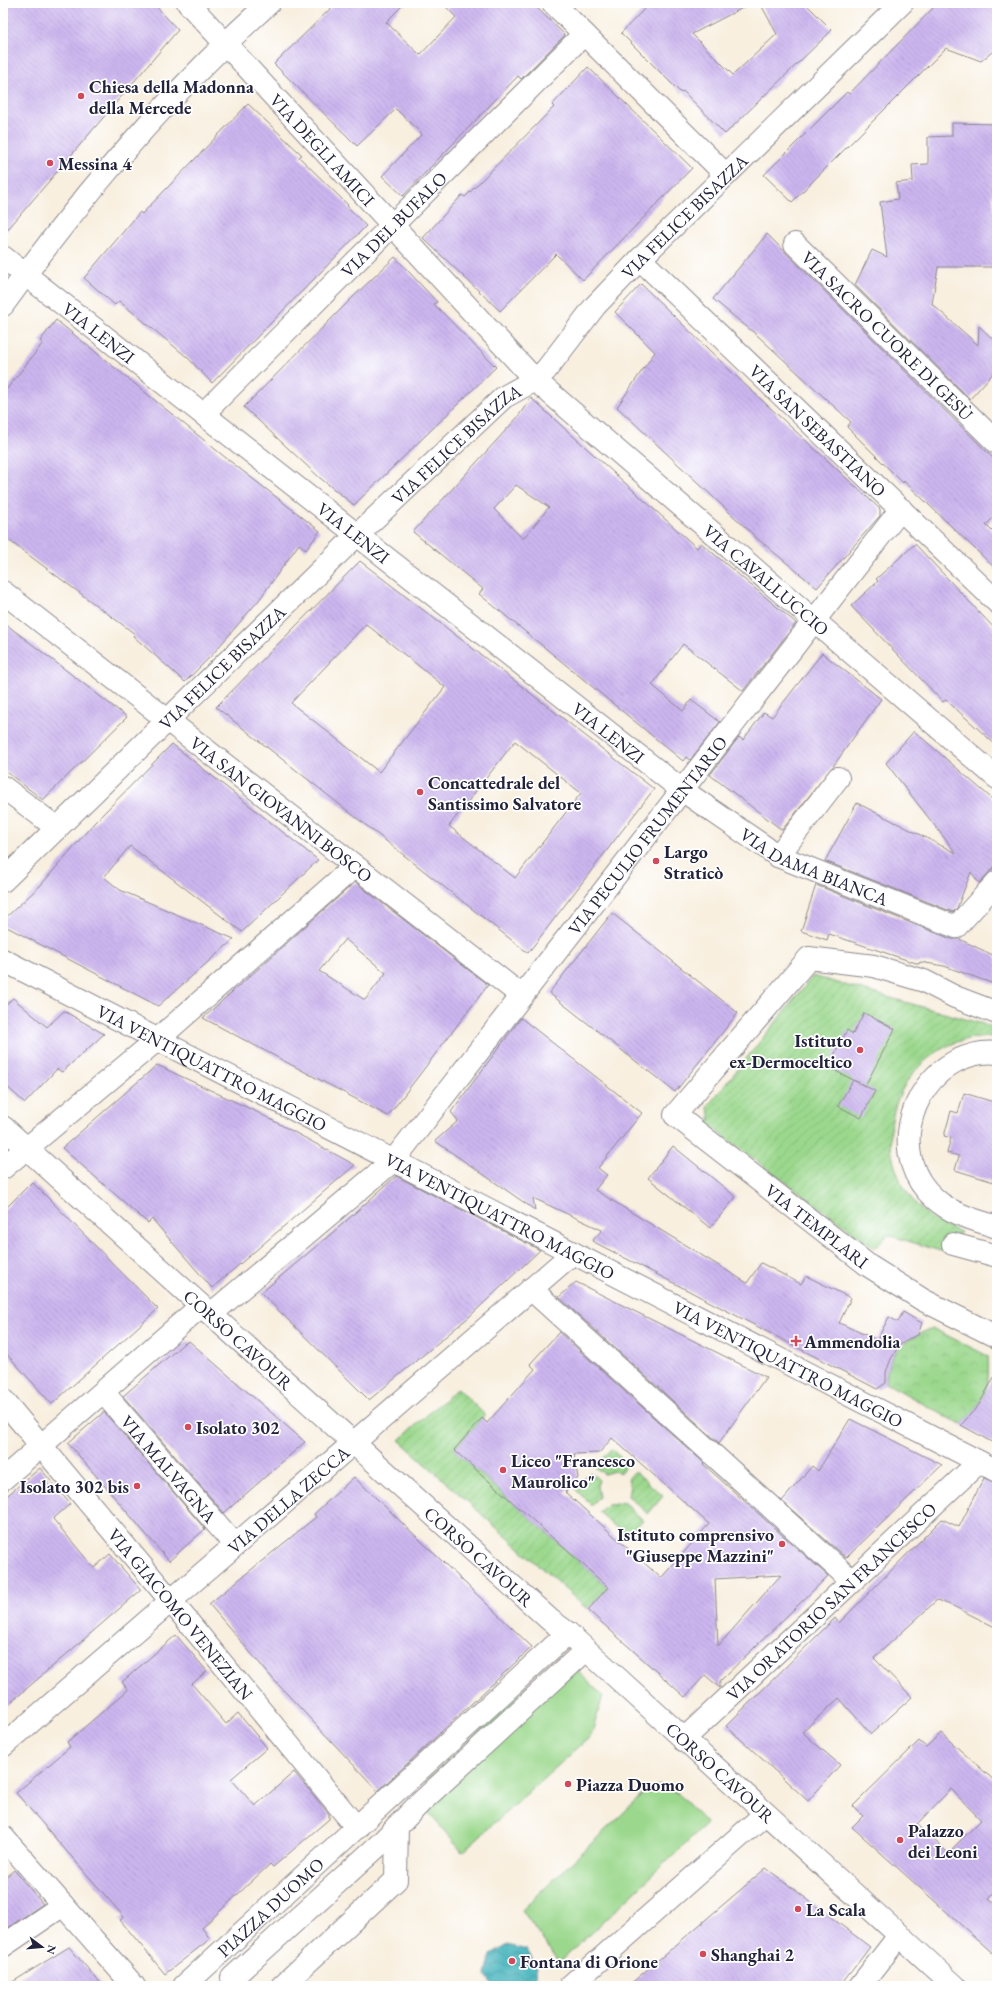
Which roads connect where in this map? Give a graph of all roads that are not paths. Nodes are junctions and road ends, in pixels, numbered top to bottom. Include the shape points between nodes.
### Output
1 (188, 3) edge
2 (269, 3) edge
3 (553, 3) edge
4 (902, 3) edge
5 (584, 34) junction
6 (225, 43) junction
7 (726, 175) junction
8 (392, 224) junction
9 (796, 244) dead end
10 (3, 257) edge
11 (640, 259) junction
12 (25, 274) junction
13 (3, 305) edge
14 (535, 380) junction
15 (203, 414) junction
16 (997, 444) edge
17 (901, 509) junction
18 (357, 535) junction
19 (3, 592) edge
20 (997, 602) edge
21 (814, 620) junction
22 (168, 720) junction
23 (838, 778) dead end
24 (997, 778) edge
25 (3, 787) edge
26 (682, 790) junction
27 (57, 828) junction
28 (778, 856) junction
29 (355, 866) junction
30 (3, 881) edge
31 (997, 882) edge
32 (3, 960) edge
33 (522, 996) junction
34 (997, 1013) edge
35 (158, 1039) junction
36 (997, 1053) edge
37 (3, 1127) edge
38 (27, 1148) junction
39 (394, 1160) junction
40 (3, 1168) edge
41 (997, 1227) edge
42 (953, 1244) dead end
43 (573, 1253) junction
44 (997, 1256) edge
45 (531, 1289) junction
46 (206, 1310) junction
47 (997, 1337) edge
48 (103, 1392) junction
49 (3, 1400) edge
50 (353, 1443) junction
51 (42, 1446) junction
52 (988, 1466) edge
53 (3, 1479) edge
54 (235, 1545) junction
55 (852, 1581) junction
56 (171, 1601) junction
57 (568, 1633) junction
58 (586, 1650) junction
59 (682, 1740) junction
60 (3, 1746) edge
61 (765, 1814) junction
62 (397, 1826) junction
63 (358, 1828) junction
64 (3, 1837) edge
65 (64, 1905) junction
66 (899, 1936) junction
67 (3, 1946) edge
68 (134, 1986) edge
69 (184, 1986) edge
70 (231, 1986) edge
71 (282, 1986) edge
72 (570, 1986) edge
73 (860, 1986) edge
74 (955, 1986) edge

1 - 6 street, VIA DEGLI AMICI
2 - 6 street
3 - 5 street
4 - 7 street, VIA FELICE BISAZZA
5 - 7 street
5 - 8 street, VIA DEL BUFALO
6 - 8 street, VIA DEGLI AMICI
6 - 12 street via 121,156
7 - 11 street, VIA FELICE BISAZZA
8 - 14 street, VIA DEGLI AMICI
8 - 15 street, VIA DEL BUFALO
9 - 16 street, VIA SACRO CUORE DI GESÙ
10 - 12 street, VIA LENZI
11 - 14 street, VIA FELICE BISAZZA via 595,306 546,370
11 - 17 street, VIA SAN SEBASTIANO
12 - 13 street
12 - 15 street, VIA LENZI
14 - 18 street, VIA FELICE BISAZZA via 504,396
14 - 21 street, VIA CAVALLUCCIO
15 - 18 street, VIA LENZI
17 - 20 street, VIA SAN SEBASTIANO
17 - 21 street, VIA PECULIO FRUMENTARIO
18 - 22 street, VIA FELICE BISAZZA
18 - 26 street, VIA LENZI
19 - 22 street, VIA SAN GIOVANNI BOSCO
21 - 24 street, VIA CAVALLUCCIO
21 - 26 street, VIA PECULIO FRUMENTARIO
22 - 27 street, VIA FELICE BISAZZA
22 - 29 street, VIA SAN GIOVANNI BOSCO
23 - 28 street
25 - 27 street
26 - 28 street, VIA DAMA BIANCA
26 - 33 street, VIA PECULIO FRUMENTARIO
27 - 30 street, VIA FELICE BISAZZA
28 - 31 street, VIA DAMA BIANCA via 956,927
29 - 33 street, VIA SAN GIOVANNI BOSCO
29 - 35 street
32 - 35 street, VIA VENTIQUATTRO MAGGIO
33 - 39 street, VIA PECULIO FRUMENTARIO
34 - 47 street, VIA TEMPLARI via 955,997 924,981 874,966 809,958 675,1115 869,1266 924,1300
35 - 38 street
35 - 39 street, VIA VENTIQUATTRO MAGGIO
36 - 41 street via 975,1053 946,1067 932,1078 921,1092 914,1108 909,1141 915,1171 923,1186 934,1198 960,1215
37 - 38 street, CORSO CAVOUR
38 - 40 street
38 - 46 street, CORSO CAVOUR
39 - 43 street, VIA VENTIQUATTRO MAGGIO
39 - 46 street, VIA PECULIO FRUMENTARIO
42 - 44 street
43 - 45 street, VIA DELLA ZECCA
43 - 52 street, VIA VENTIQUATTRO MAGGIO
45 - 50 street, VIA DELLA ZECCA
45 - 55 street
46 - 48 street, VIA PECULIO FRUMENTARIO
46 - 50 street, CORSO CAVOUR
48 - 51 street, VIA PECULIO FRUMENTARIO
48 - 54 street, VIA MALVAGNA
49 - 51 street, VIA GIACOMO VENEZIAN
50 - 54 street, VIA DELLA ZECCA
50 - 57 street, CORSO CAVOUR via 550,1620
51 - 53 street, VIA PECULIO FRUMENTARIO
51 - 56 street, VIA GIACOMO VENEZIAN
52 - 55 street, VIA ORATORIO SAN FRANCESCO
54 - 56 street, VIA DELLA ZECCA
55 - 59 street, VIA ORATORIO SAN FRANCESCO
56 - 60 street, VIA DELLA ZECCA
56 - 63 street, VIA GIACOMO VENEZIAN
57 - 58 street, CORSO CAVOUR
57 - 63 street, PIAZZA DUOMO
58 - 59 street, CORSO CAVOUR
58 - 62 street
59 - 61 street, CORSO CAVOUR
61 - 66 street, CORSO CAVOUR
61 - 72 street
62 - 70 street via 232,1978
62 - 71 street via 396,1880
63 - 69 street, PIAZZA DUOMO
64 - 65 street
65 - 67 street
65 - 68 street
66 - 73 street
66 - 74 street, CORSO CAVOUR

